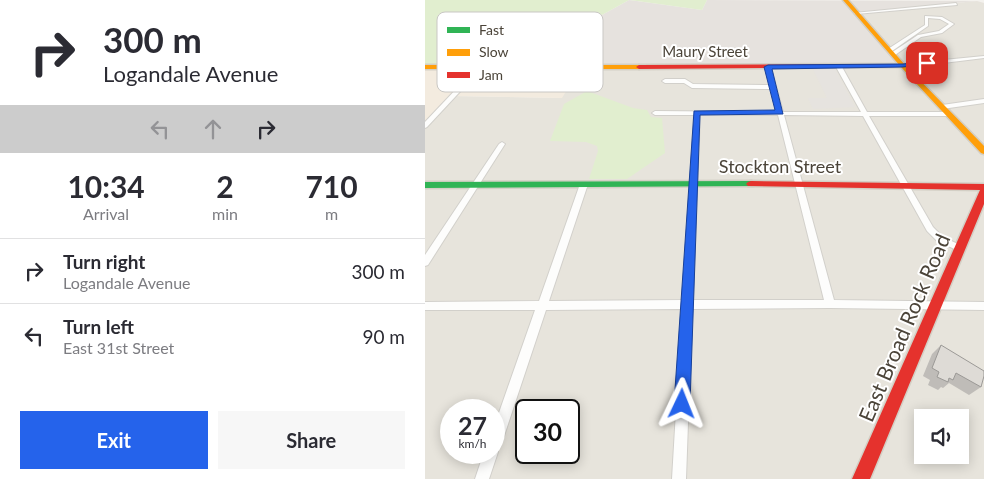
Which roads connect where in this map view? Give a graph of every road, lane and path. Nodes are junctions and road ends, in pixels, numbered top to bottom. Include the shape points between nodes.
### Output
1 (845, 0) edge
2 (956, 4) dead end
3 (857, 13) junction
4 (892, 52) junction
5 (984, 57) edge
6 (903, 66) junction
7 (603, 67) edge
8 (768, 67) junction
9 (839, 67) junction
10 (665, 80) dead end
11 (773, 87) junction
12 (457, 92) edge
13 (984, 101) edge
14 (945, 110) junction
15 (780, 112) junction
16 (655, 113) dead end
17 (697, 113) junction
18 (865, 114) junction
19 (425, 126) edge
20 (502, 144) dead end
21 (984, 151) edge
22 (583, 184) junction
23 (691, 184) junction
24 (798, 184) junction
25 (425, 185) edge
26 (475, 185) junction
27 (906, 185) junction
28 (984, 187) edge
29 (984, 192) edge
30 (959, 248) junction
31 (425, 262) edge
32 (831, 304) junction
33 (542, 305) junction
34 (686, 305) junction
35 (425, 306) edge
36 (935, 306) junction
37 (983, 309) edge
38 (505, 413) edge
39 (487, 464) edge
40 (483, 479) edge
41 (679, 479) edge
42 (861, 479) edge

1 - 3 street
2 - 3 street
3 - 4 street
4 - 4 street via 920,36 940,32 952,24 941,18 927,17 927,25
4 - 6 street
5 - 6 street, Maury Street
6 - 9 street, Maury Street
6 - 14 street
7 - 8 street, Maury Street
8 - 9 street, Maury Street
8 - 11 street
9 - 18 street
10 - 11 street via 685,81 692,86
11 - 15 street
12 - 19 street
13 - 14 street
14 - 18 street
14 - 21 street
15 - 17 street
15 - 18 street
15 - 24 street
16 - 17 street
17 - 23 street
18 - 27 street
20 - 26 street
22 - 23 street, Stockton Street
22 - 26 street, Stockton Street
22 - 33 street
23 - 24 street, Stockton Street
23 - 34 street
24 - 27 street, Stockton Street
24 - 32 street
25 - 26 street, Stockton Street
26 - 31 street
27 - 28 street, Stockton Street
27 - 30 street via 930,229
29 - 30 street, East Broad Rock Road
30 - 36 street, East Broad Rock Road
32 - 34 street
32 - 36 street
33 - 34 street
33 - 35 street
33 - 38 street
34 - 41 street
36 - 37 street
36 - 42 street, East Broad Rock Road
39 - 40 street

